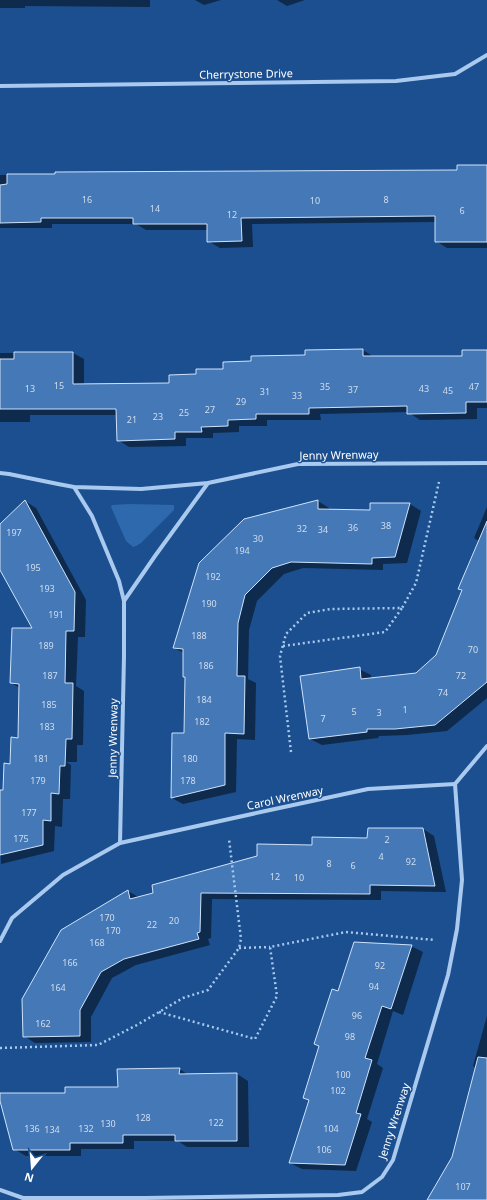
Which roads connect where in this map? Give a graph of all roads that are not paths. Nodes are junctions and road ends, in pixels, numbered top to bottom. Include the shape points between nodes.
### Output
1 (487, 55) edge
2 (0, 86) edge
3 (487, 463) edge
4 (0, 473) edge
5 (208, 483) junction
6 (74, 487) junction
7 (124, 601) junction
8 (487, 746) edge
9 (455, 784) junction
10 (120, 843) junction
11 (0, 941) edge
12 (0, 1190) edge

1 - 2 street, Cherrystone Drive via 455,74 396,81
3 - 5 street, Jenny Wrenway via 298,464
4 - 6 street, Jenny Wrenway
5 - 6 street, Jenny Wrenway via 141,489
5 - 7 street
6 - 7 street, Jenny Wrenway via 92,516 119,581
7 - 10 street, Jenny Wrenway
8 - 9 street
9 - 10 street, Carol Wrenway via 368,790
9 - 12 street, Jenny Wrenway via 462,880 448,976 393,1160 382,1177 362,1192 338,1195 24,1198
10 - 11 street via 63,875 12,918

